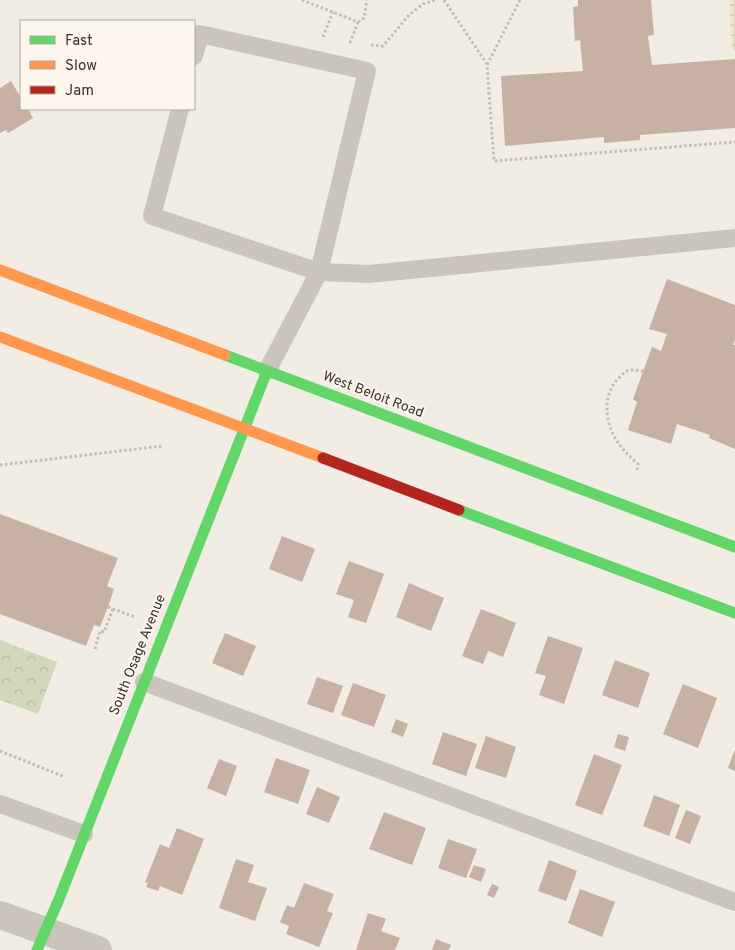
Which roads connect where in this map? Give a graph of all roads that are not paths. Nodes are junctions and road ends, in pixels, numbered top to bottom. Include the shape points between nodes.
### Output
1 (195, 52) edge
2 (180, 110) edge
3 (735, 238) edge
4 (0, 270) edge
5 (319, 272) junction
6 (0, 337) edge
7 (268, 371) junction
8 (244, 429) junction
9 (735, 546) edge
10 (735, 613) edge
11 (144, 682) junction
12 (0, 804) edge
13 (84, 834) junction
14 (735, 902) edge
15 (0, 915) edge
16 (41, 940) edge
17 (98, 950) edge

1 - 5 lane via 200,34 368,70
2 - 5 lane via 152,216
3 - 5 lane via 369,274
4 - 7 main road, West Beloit Road
5 - 7 lane
6 - 8 main road
7 - 8 main road, South Osage Avenue
7 - 9 main road, West Beloit Road
8 - 10 main road
8 - 11 main road, South Osage Avenue
11 - 13 main road, South Osage Avenue
11 - 14 lane
12 - 13 lane
13 - 16 main road, South Osage Avenue
15 - 16 street
16 - 17 street

